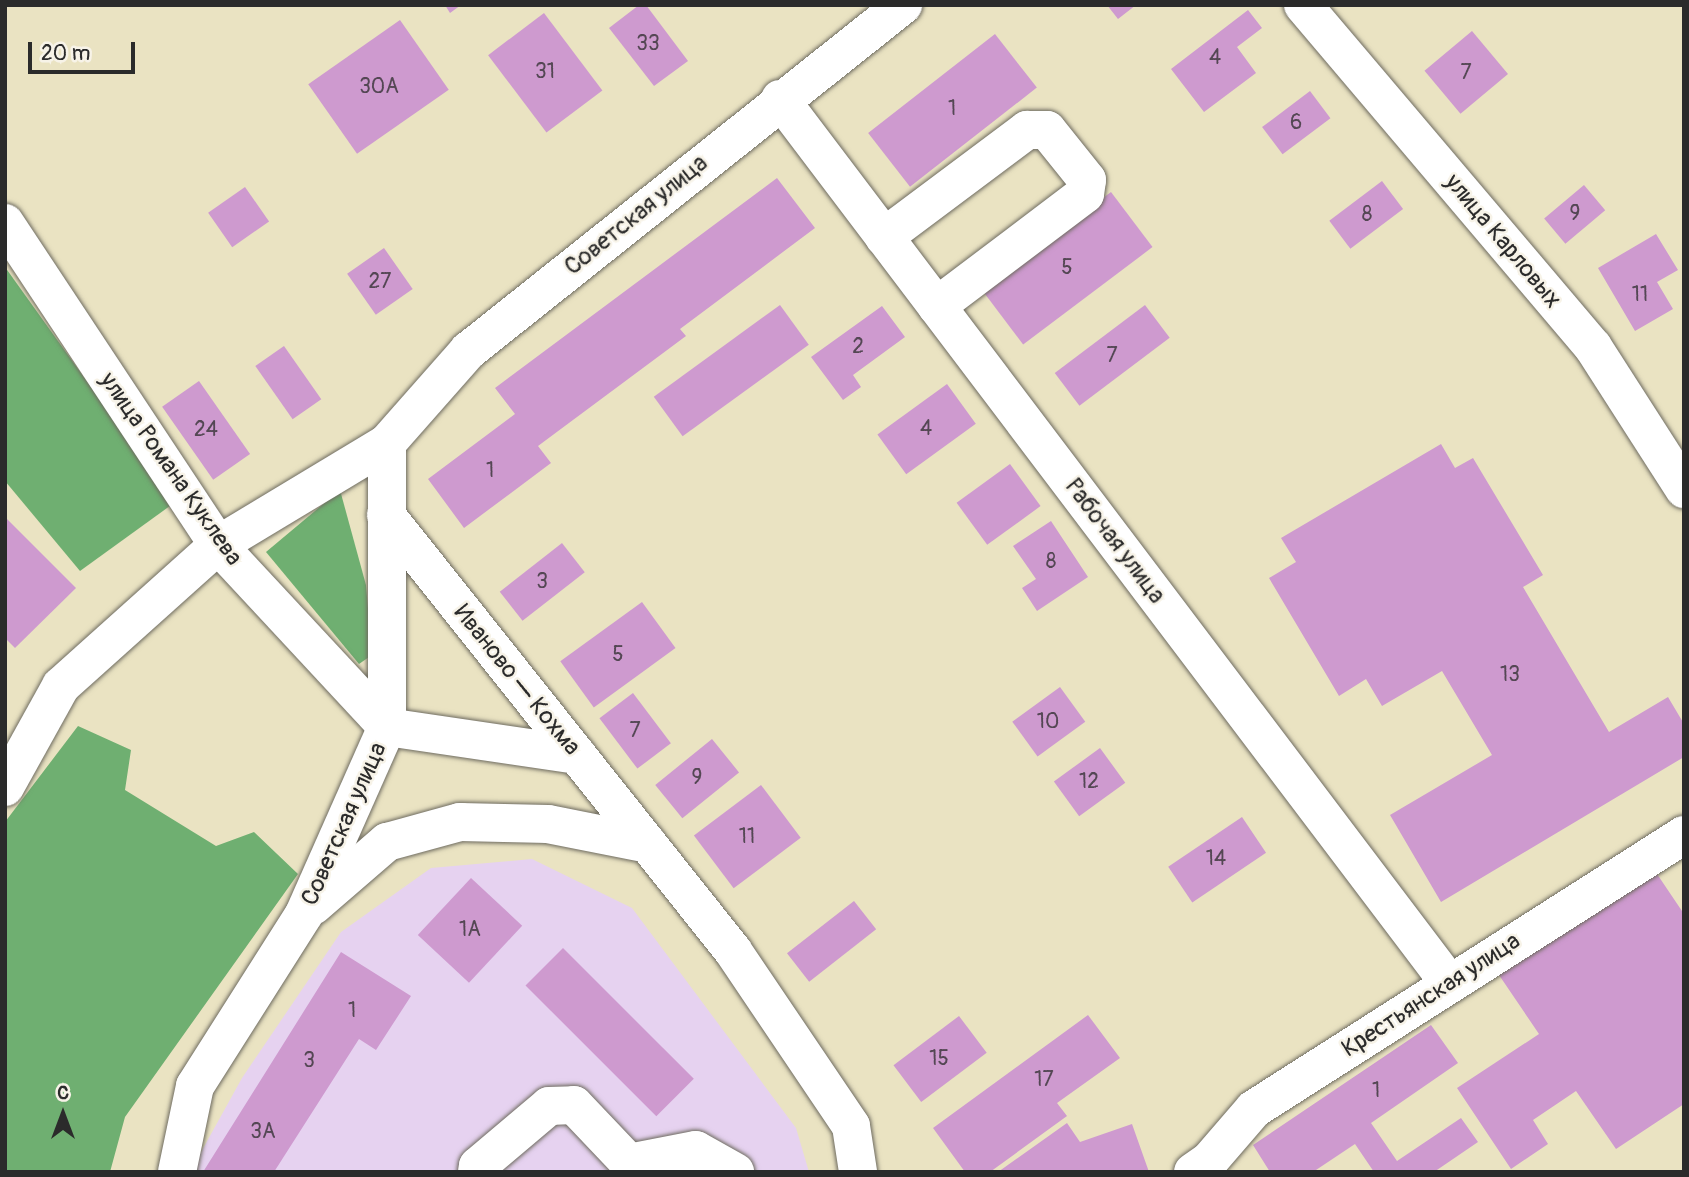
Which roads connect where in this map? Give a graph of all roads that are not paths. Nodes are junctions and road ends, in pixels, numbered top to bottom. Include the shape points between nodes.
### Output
1 (903, 5) edge
2 (1303, 5) edge
3 (780, 99) junction
4 (5, 223) edge
5 (884, 237) junction
6 (937, 306) junction
7 (387, 443) junction
8 (1684, 489) edge
9 (386, 515) junction
10 (218, 545) junction
11 (387, 727) junction
12 (577, 755) junction
13 (5, 787) edge
14 (1682, 837) edge
15 (648, 844) junction
16 (304, 914) junction
17 (1449, 983) junction
18 (629, 1167) edge
19 (1208, 1168) edge
20 (177, 1172) edge
21 (477, 1172) edge
22 (735, 1172) edge
23 (858, 1172) edge

1 - 3 street, Советская улица
2 - 8 street, улица Карловых via 1592,347
3 - 5 street, Рабочая улица
3 - 7 street, Советская улица via 468,351
4 - 10 street, улица Романа Куклева
5 - 6 street, Рабочая улица
5 - 6 street via 1027,130 1047,130 1087,180 1085,194
6 - 17 street, Рабочая улица
7 - 9 street, Советская улица
7 - 10 street, Советская улица
9 - 11 street, Советская улица
9 - 12 street, Иваново — Кохма
10 - 11 street, улица Романа Куклева
10 - 13 street, Советская улица via 61,685
11 - 12 street
11 - 16 street, Советская улица
12 - 15 street, Иваново — Кохма
14 - 17 street, Крестьянская улица
15 - 16 street via 548,824 460,822 387,842
15 - 23 street, Иваново — Кохма via 733,951 851,1126
16 - 20 street, Советская улица via 195,1086
17 - 19 street, Крестьянская улица via 1254,1109
18 - 21 street via 574,1105 549,1106 478,1166
18 - 22 street via 696,1150

